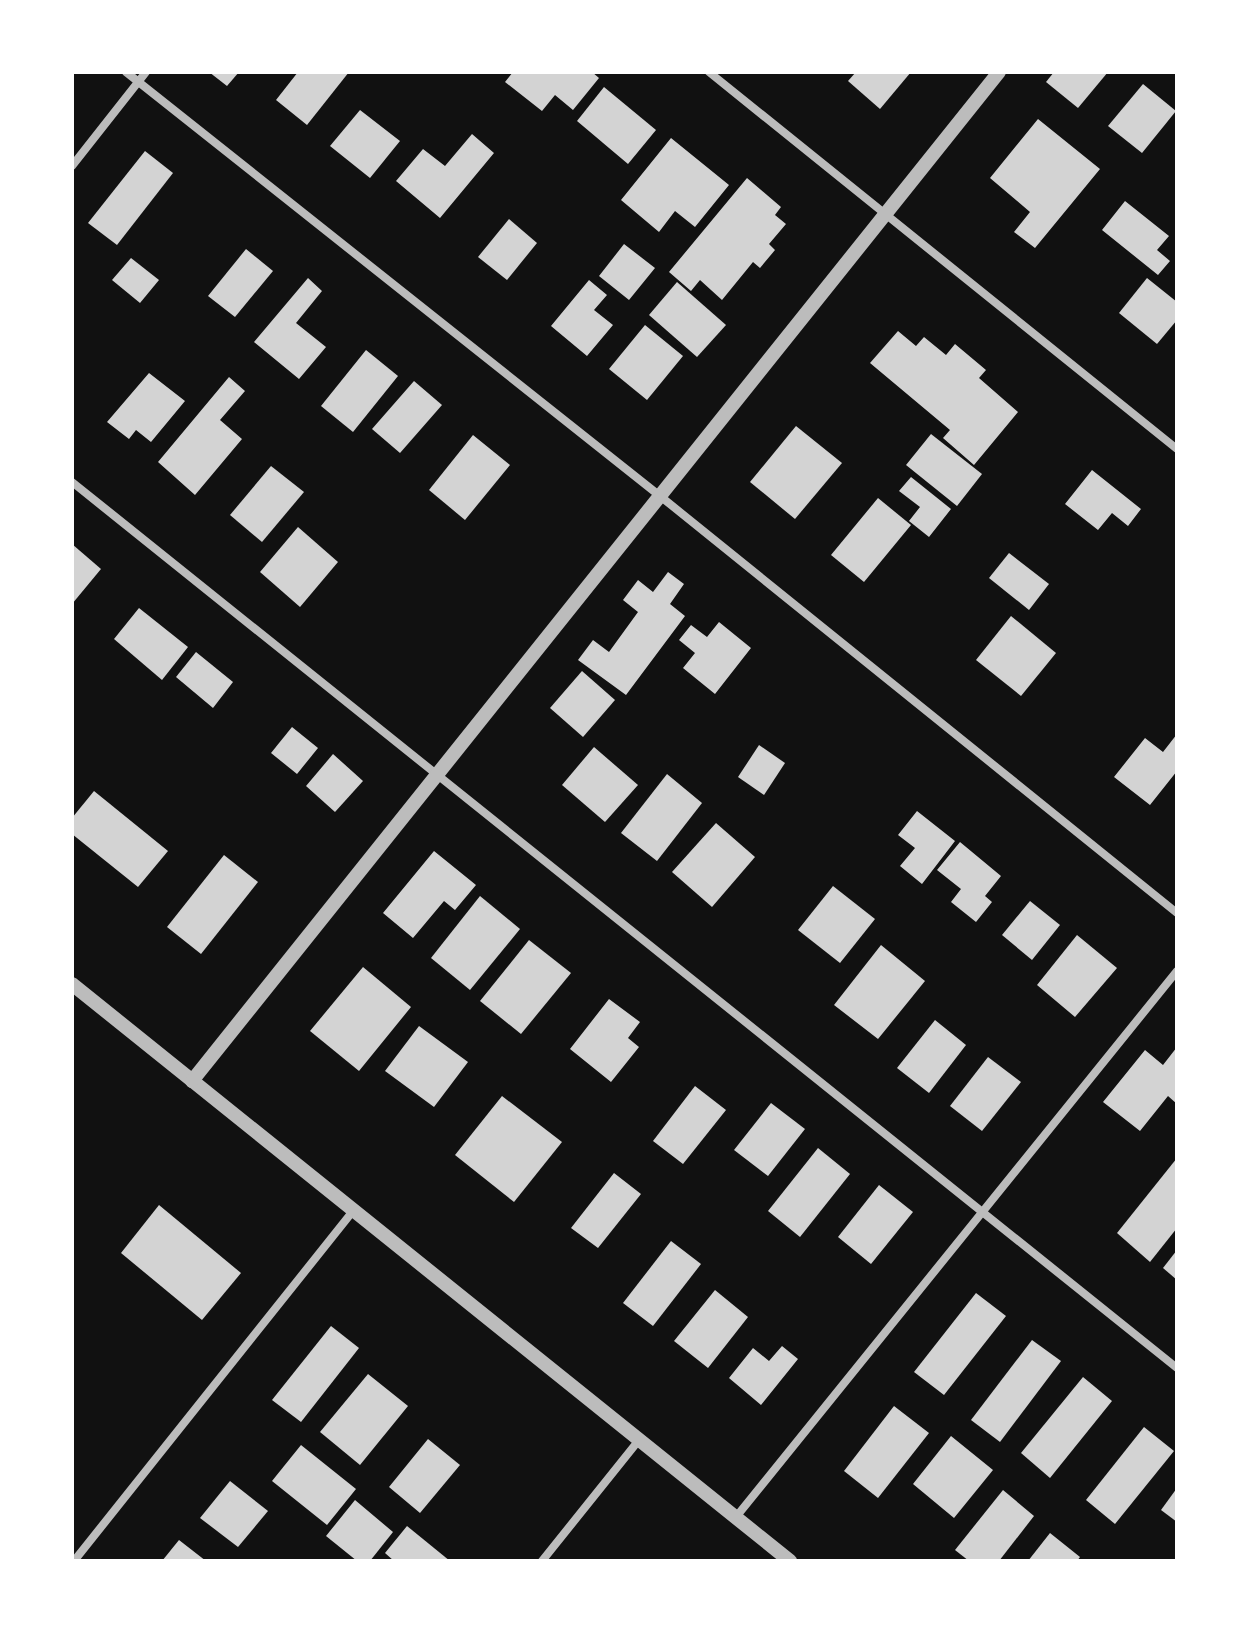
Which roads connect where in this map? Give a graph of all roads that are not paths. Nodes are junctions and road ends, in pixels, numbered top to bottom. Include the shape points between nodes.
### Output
1 (126, 72) edge
2 (146, 72) edge
3 (709, 72) edge
4 (999, 72) edge
5 (138, 82) junction
6 (72, 166) edge
7 (886, 214) junction
8 (1177, 449) edge
9 (72, 482) edge
10 (660, 496) junction
11 (435, 775) junction
12 (1177, 913) edge
13 (1177, 971) edge
14 (72, 984) edge
15 (192, 1081) junction
16 (353, 1211) junction
17 (983, 1213) junction
18 (1177, 1368) edge
19 (639, 1440) junction
20 (736, 1517) junction
21 (74, 1561) edge
22 (542, 1561) edge
23 (790, 1561) edge

1 - 5 street
2 - 5 street
3 - 7 street
4 - 7 street
5 - 6 street
5 - 10 street
7 - 8 street
7 - 10 street
9 - 11 street
10 - 11 street
10 - 12 street
11 - 15 street
11 - 17 street
13 - 17 street
14 - 15 street
15 - 16 street
16 - 19 street
16 - 21 street
17 - 18 street
17 - 20 street
19 - 20 street
19 - 22 street
20 - 23 street

